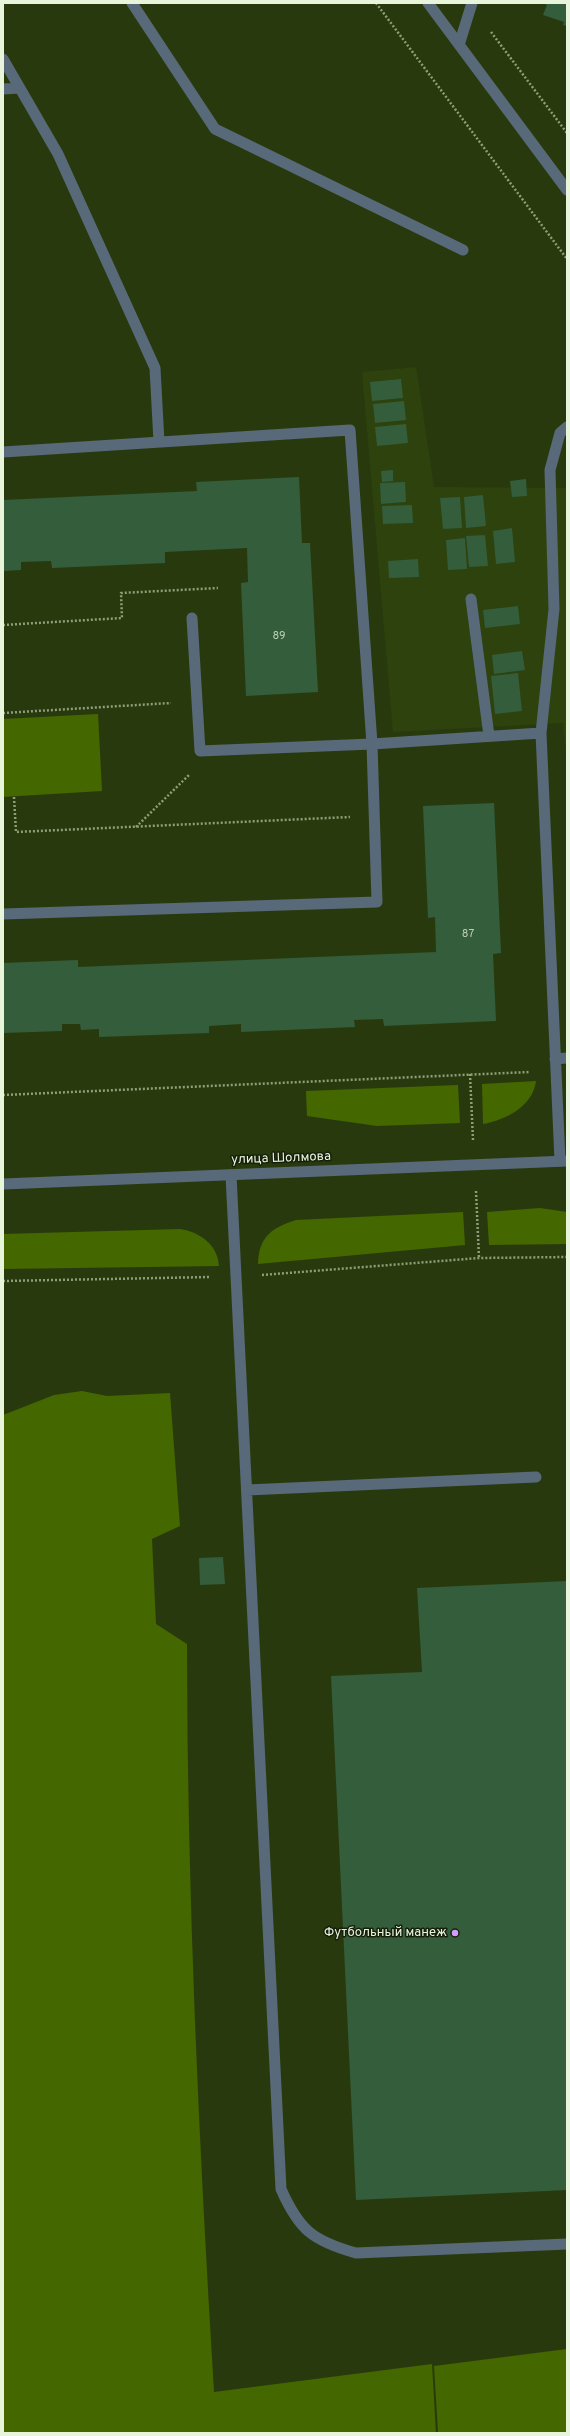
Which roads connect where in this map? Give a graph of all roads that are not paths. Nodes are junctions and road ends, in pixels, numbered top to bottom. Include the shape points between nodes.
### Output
1 (428, 3) edge
2 (471, 4) edge
3 (138, 5) edge
4 (459, 45) junction
5 (3, 59) edge
6 (20, 88) junction
7 (3, 89) edge
8 (567, 190) edge
9 (463, 250) dead end
10 (567, 427) edge
11 (159, 442) junction
12 (3, 452) edge
13 (471, 599) dead end
14 (192, 618) dead end
15 (541, 734) junction
16 (489, 736) junction
17 (372, 744) junction
18 (3, 914) edge
19 (567, 1058) edge
20 (555, 1059) junction
21 (564, 1161) edge
22 (232, 1175) junction
23 (3, 1184) edge
24 (536, 1477) dead end
25 (247, 1490) junction
26 (567, 2244) edge

1 - 4 street
2 - 4 street
3 - 9 street via 215,129
4 - 8 street
5 - 6 street
6 - 7 street
6 - 11 street via 58,154 155,368
10 - 15 street via 560,434 550,470 554,609
11 - 12 street
11 - 17 street via 350,430
13 - 16 street
14 - 17 street via 200,751
15 - 16 street
15 - 20 street
16 - 17 street
17 - 18 street via 377,902
19 - 20 street
20 - 21 street
21 - 22 street, улица Шолмова
22 - 23 street, улица Шолмова
22 - 25 street
24 - 25 street
25 - 26 street via 281,2189 291,2211 310,2234 330,2246 356,2253

